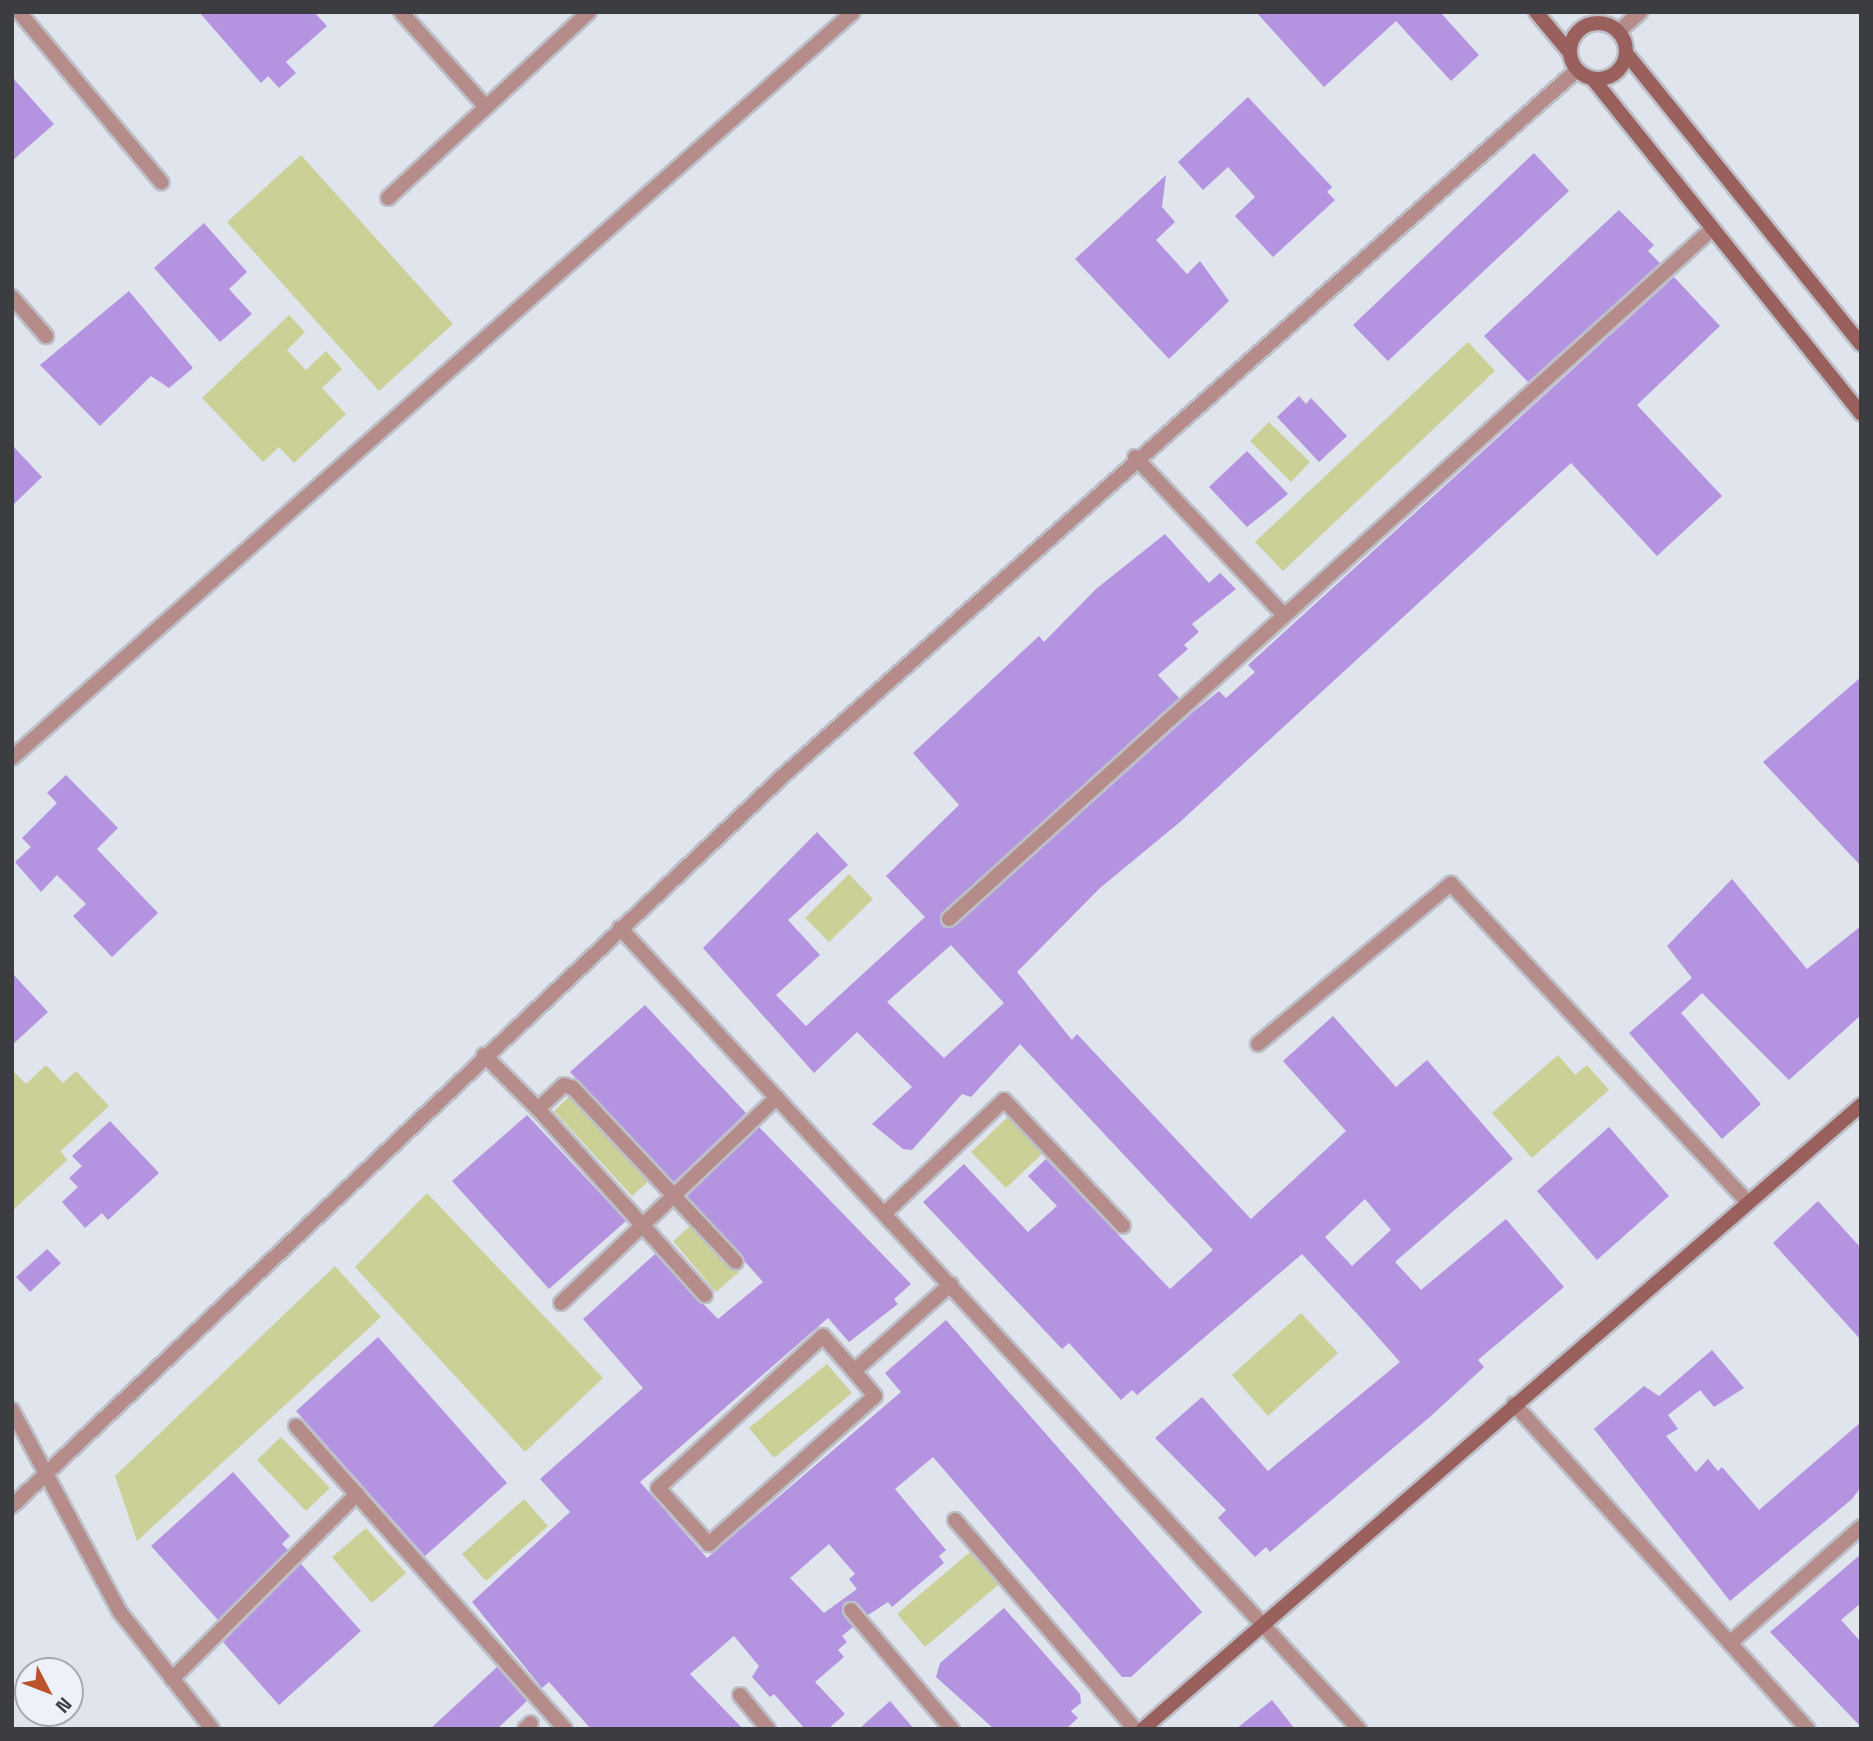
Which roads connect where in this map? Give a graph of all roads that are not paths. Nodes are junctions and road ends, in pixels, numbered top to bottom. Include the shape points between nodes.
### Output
1 (19, 12) edge
2 (401, 12) edge
3 (589, 12) edge
4 (853, 12) edge
5 (1536, 12) edge
6 (1640, 12) edge
7 (1594, 17) edge
8 (1618, 32) junction
9 (1570, 53) junction
10 (1626, 53) junction
11 (1577, 70) junction
12 (1593, 79) junction
13 (486, 107) junction
14 (161, 182) dead end
15 (388, 198) dead end
16 (1712, 229) junction
17 (12, 297) edge
18 (46, 336) dead end
19 (1861, 344) edge
20 (1861, 414) edge
21 (1135, 457) junction
22 (1283, 614) junction
23 (12, 758) edge
24 (949, 919) dead end
25 (620, 928) junction
26 (1258, 1044) dead end
27 (484, 1055) junction
28 (777, 1097) junction
29 (1861, 1105) edge
30 (538, 1109) junction
31 (673, 1196) junction
32 (1748, 1202) junction
33 (885, 1213) junction
34 (643, 1225) junction
35 (1123, 1226) dead end
36 (736, 1262) dead end
37 (951, 1284) junction
38 (705, 1295) dead end
39 (561, 1303) dead end
40 (854, 1371) junction
41 (1514, 1404) junction
42 (12, 1410) edge
43 (296, 1426) dead end
44 (47, 1478) junction
45 (356, 1494) junction
46 (12, 1506) edge
47 (955, 1520) dead end
48 (1861, 1527) edge
49 (851, 1610) dead end
50 (1263, 1620) junction
51 (1731, 1643) junction
52 (172, 1679) junction
53 (740, 1695) dead end
54 (212, 1729) edge
55 (565, 1729) edge
56 (768, 1729) edge
57 (952, 1729) edge
58 (1135, 1729) edge
59 (1143, 1729) edge
60 (1359, 1729) edge
61 (1808, 1729) edge

1 - 14 street
2 - 13 street
3 - 13 street
4 - 23 street
5 - 9 main road
6 - 8 street
7 - 8 main road
7 - 9 main road via 1580,29
8 - 10 main road
9 - 11 main road
10 - 12 main road via 1618,70
10 - 19 main road
11 - 12 main road
11 - 21 street
12 - 16 main road
13 - 15 street
16 - 20 main road
16 - 22 street
17 - 18 street
21 - 22 street
21 - 25 street
22 - 24 street
25 - 27 street
25 - 28 street
26 - 32 street via 1451,884
27 - 30 street
27 - 44 street
28 - 31 street
28 - 33 street
29 - 32 main road
30 - 31 street via 564,1085 573,1088
30 - 34 street
31 - 34 street
31 - 36 street
32 - 41 main road
33 - 35 street via 1004,1100
33 - 37 street
34 - 38 street
34 - 39 street
37 - 40 street
37 - 50 street
40 - 40 street via 875,1396 709,1544 659,1488 823,1336
41 - 50 main road
41 - 51 street
42 - 44 street
43 - 45 street
44 - 46 street
44 - 52 street via 120,1612
45 - 52 street
45 - 55 street
47 - 58 street
48 - 51 street
49 - 57 street
50 - 59 main road
50 - 60 street
51 - 61 street
52 - 54 street
53 - 56 street

